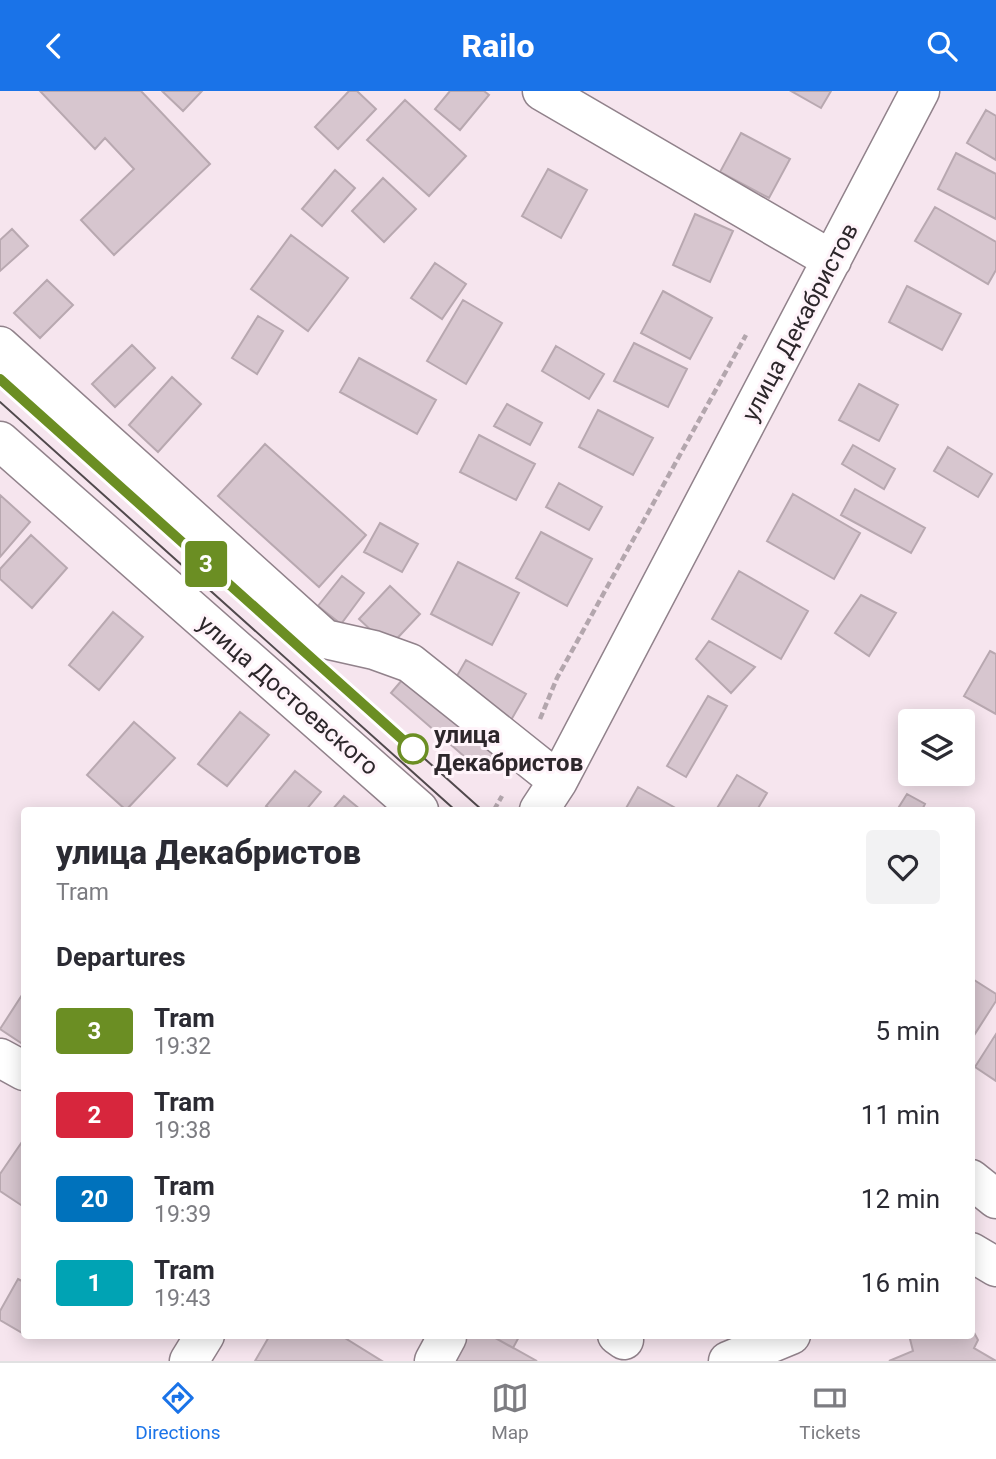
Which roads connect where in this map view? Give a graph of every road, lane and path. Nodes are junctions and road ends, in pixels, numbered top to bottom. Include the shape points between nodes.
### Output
1 (542, 91) edge
2 (920, 91) edge
3 (832, 260) junction
4 (752, 323) dead end
5 (0, 346) edge
6 (0, 441) edge
7 (524, 754) junction
8 (548, 796) edge
9 (416, 807) edge
10 (496, 807) edge
11 (0, 1058) edge
12 (21, 1069) edge
13 (975, 1182) edge
14 (996, 1199) edge
15 (975, 1254) edge
16 (996, 1267) edge
17 (203, 1339) edge
18 (781, 1339) edge
19 (189, 1361) edge
20 (729, 1361) edge

1 - 3 street
2 - 3 street, улица Декабристов
3 - 8 street, улица Декабристов
4 - 7 path via 557,678
5 - 7 street via 325,639 410,663
6 - 9 street, улица Достоевского
7 - 8 street
7 - 10 path
11 - 12 street
13 - 14 street
15 - 16 street
17 - 19 street
18 - 20 street

